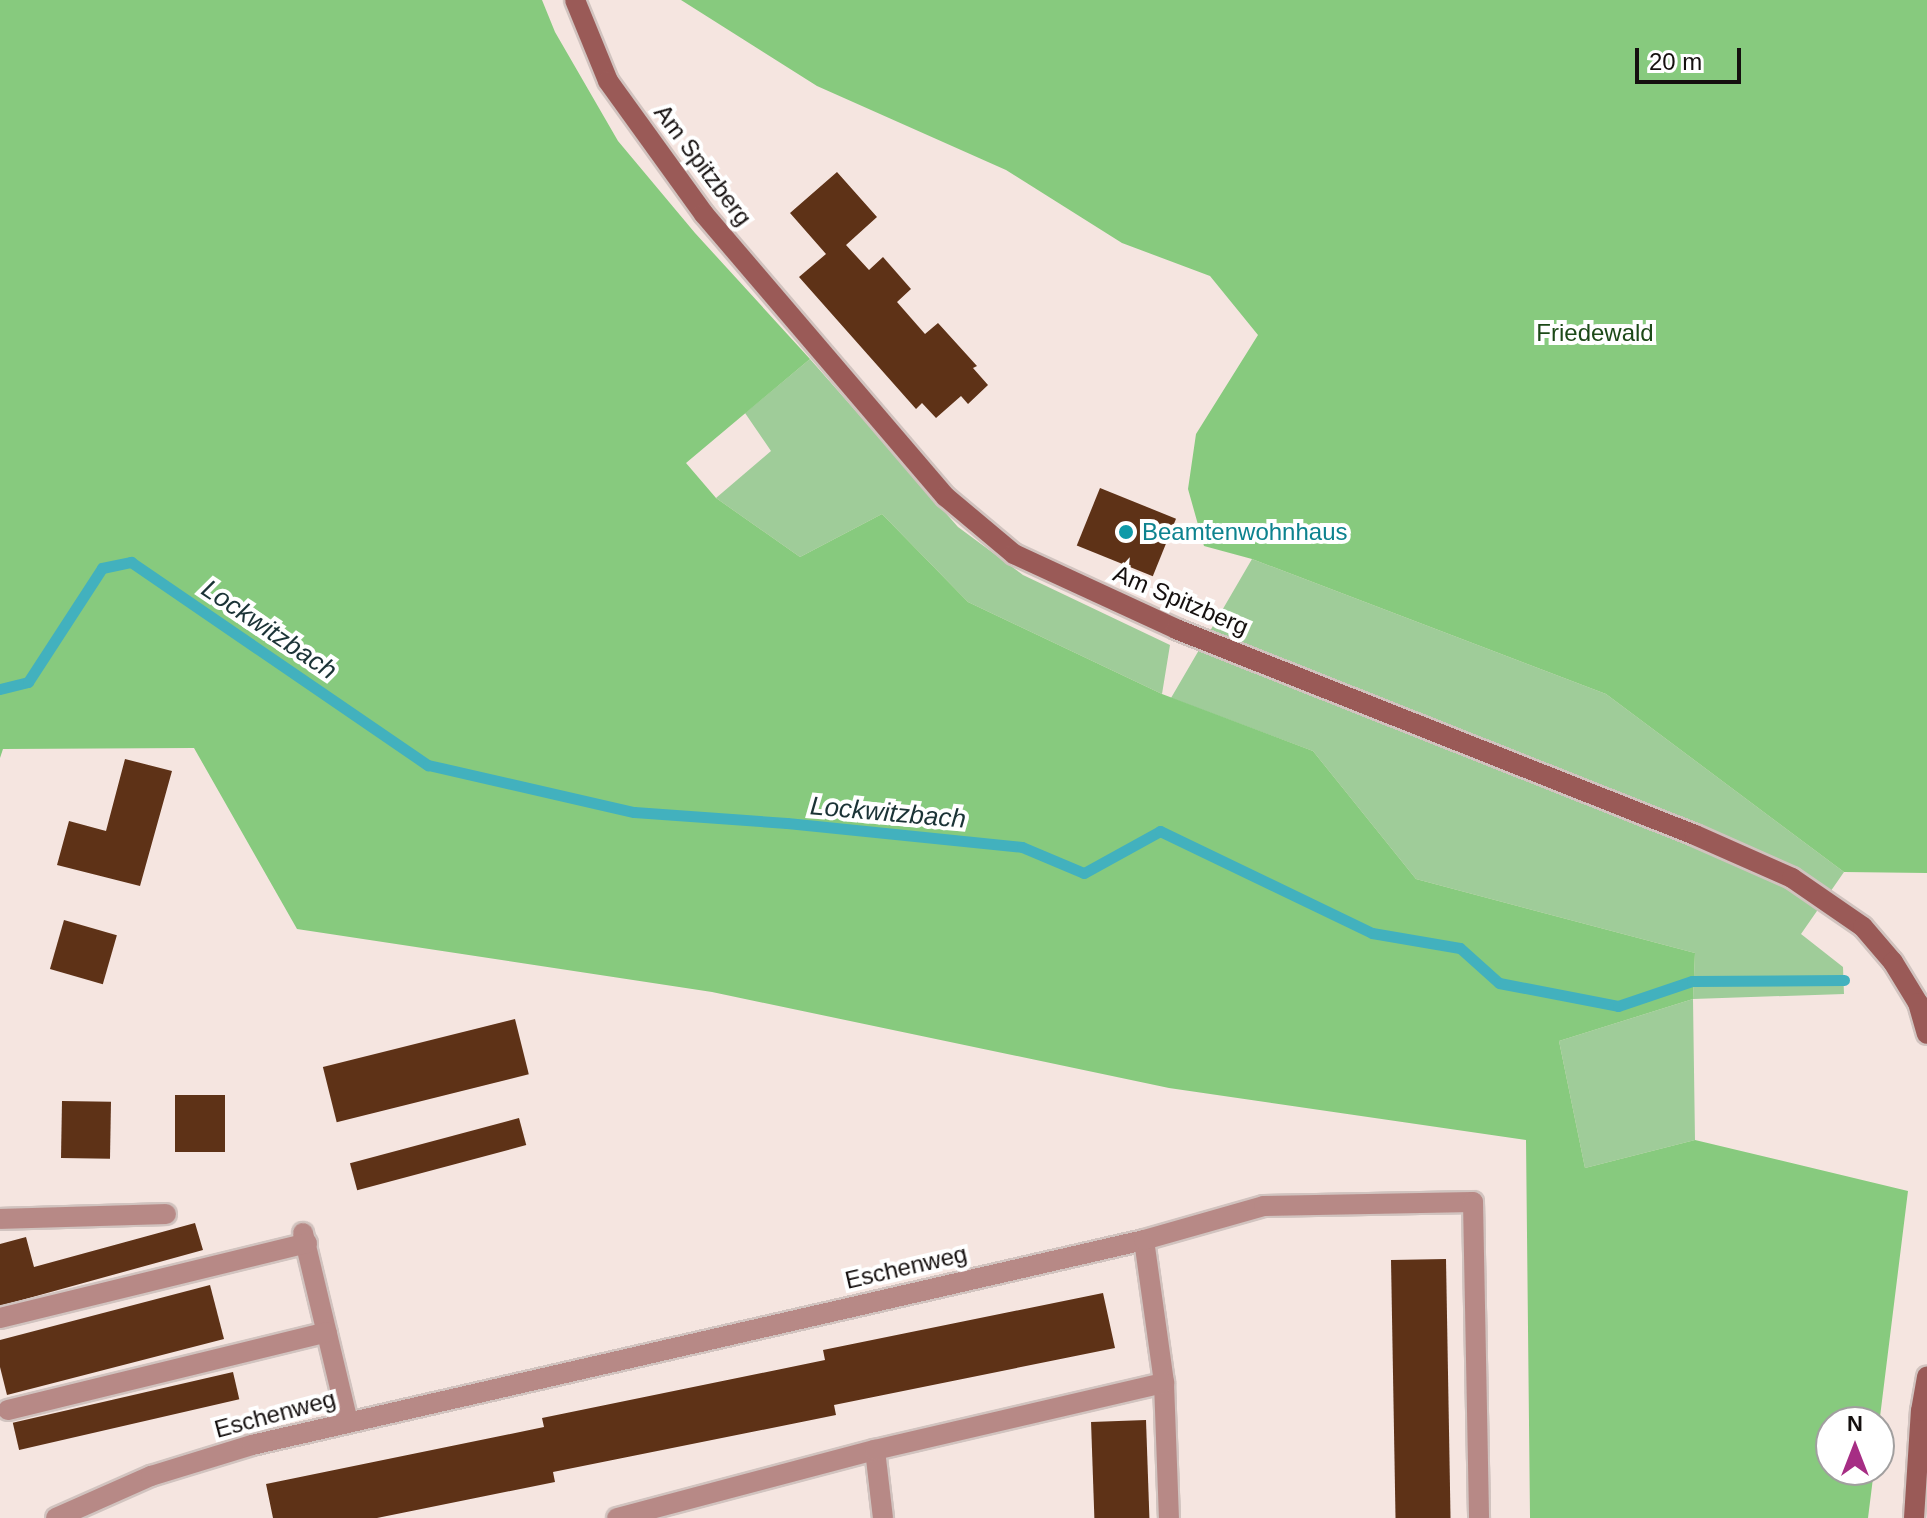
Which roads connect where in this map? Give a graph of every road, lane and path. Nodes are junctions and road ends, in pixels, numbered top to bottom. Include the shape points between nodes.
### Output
1 (575, 0) edge
2 (1927, 1034) edge
3 (166, 1214) dead end
4 (0, 1219) edge
5 (1144, 1240) junction
6 (0, 1318) edge
7 (327, 1332) junction
8 (1927, 1377) edge
9 (1164, 1383) junction
10 (8, 1410) dead end
11 (348, 1422) junction
12 (875, 1450) junction
13 (56, 1518) edge
14 (617, 1518) edge
15 (883, 1518) edge
16 (1169, 1518) edge
17 (1479, 1518) edge
18 (1914, 1518) edge

1 - 2 street, Am Spitzberg via 608,81 704,214 946,497 1014,554 1176,629 1628,807 1792,878 1863,927 1918,1003
3 - 4 street
5 - 9 street
5 - 11 street, Eschenweg
5 - 17 street, Eschenweg via 1264,1206 1473,1202
6 - 7 street via 305,1238
7 - 10 street
7 - 11 street
8 - 18 street
9 - 12 street
9 - 16 street
11 - 13 street, Eschenweg via 151,1476
12 - 14 street
12 - 15 street

